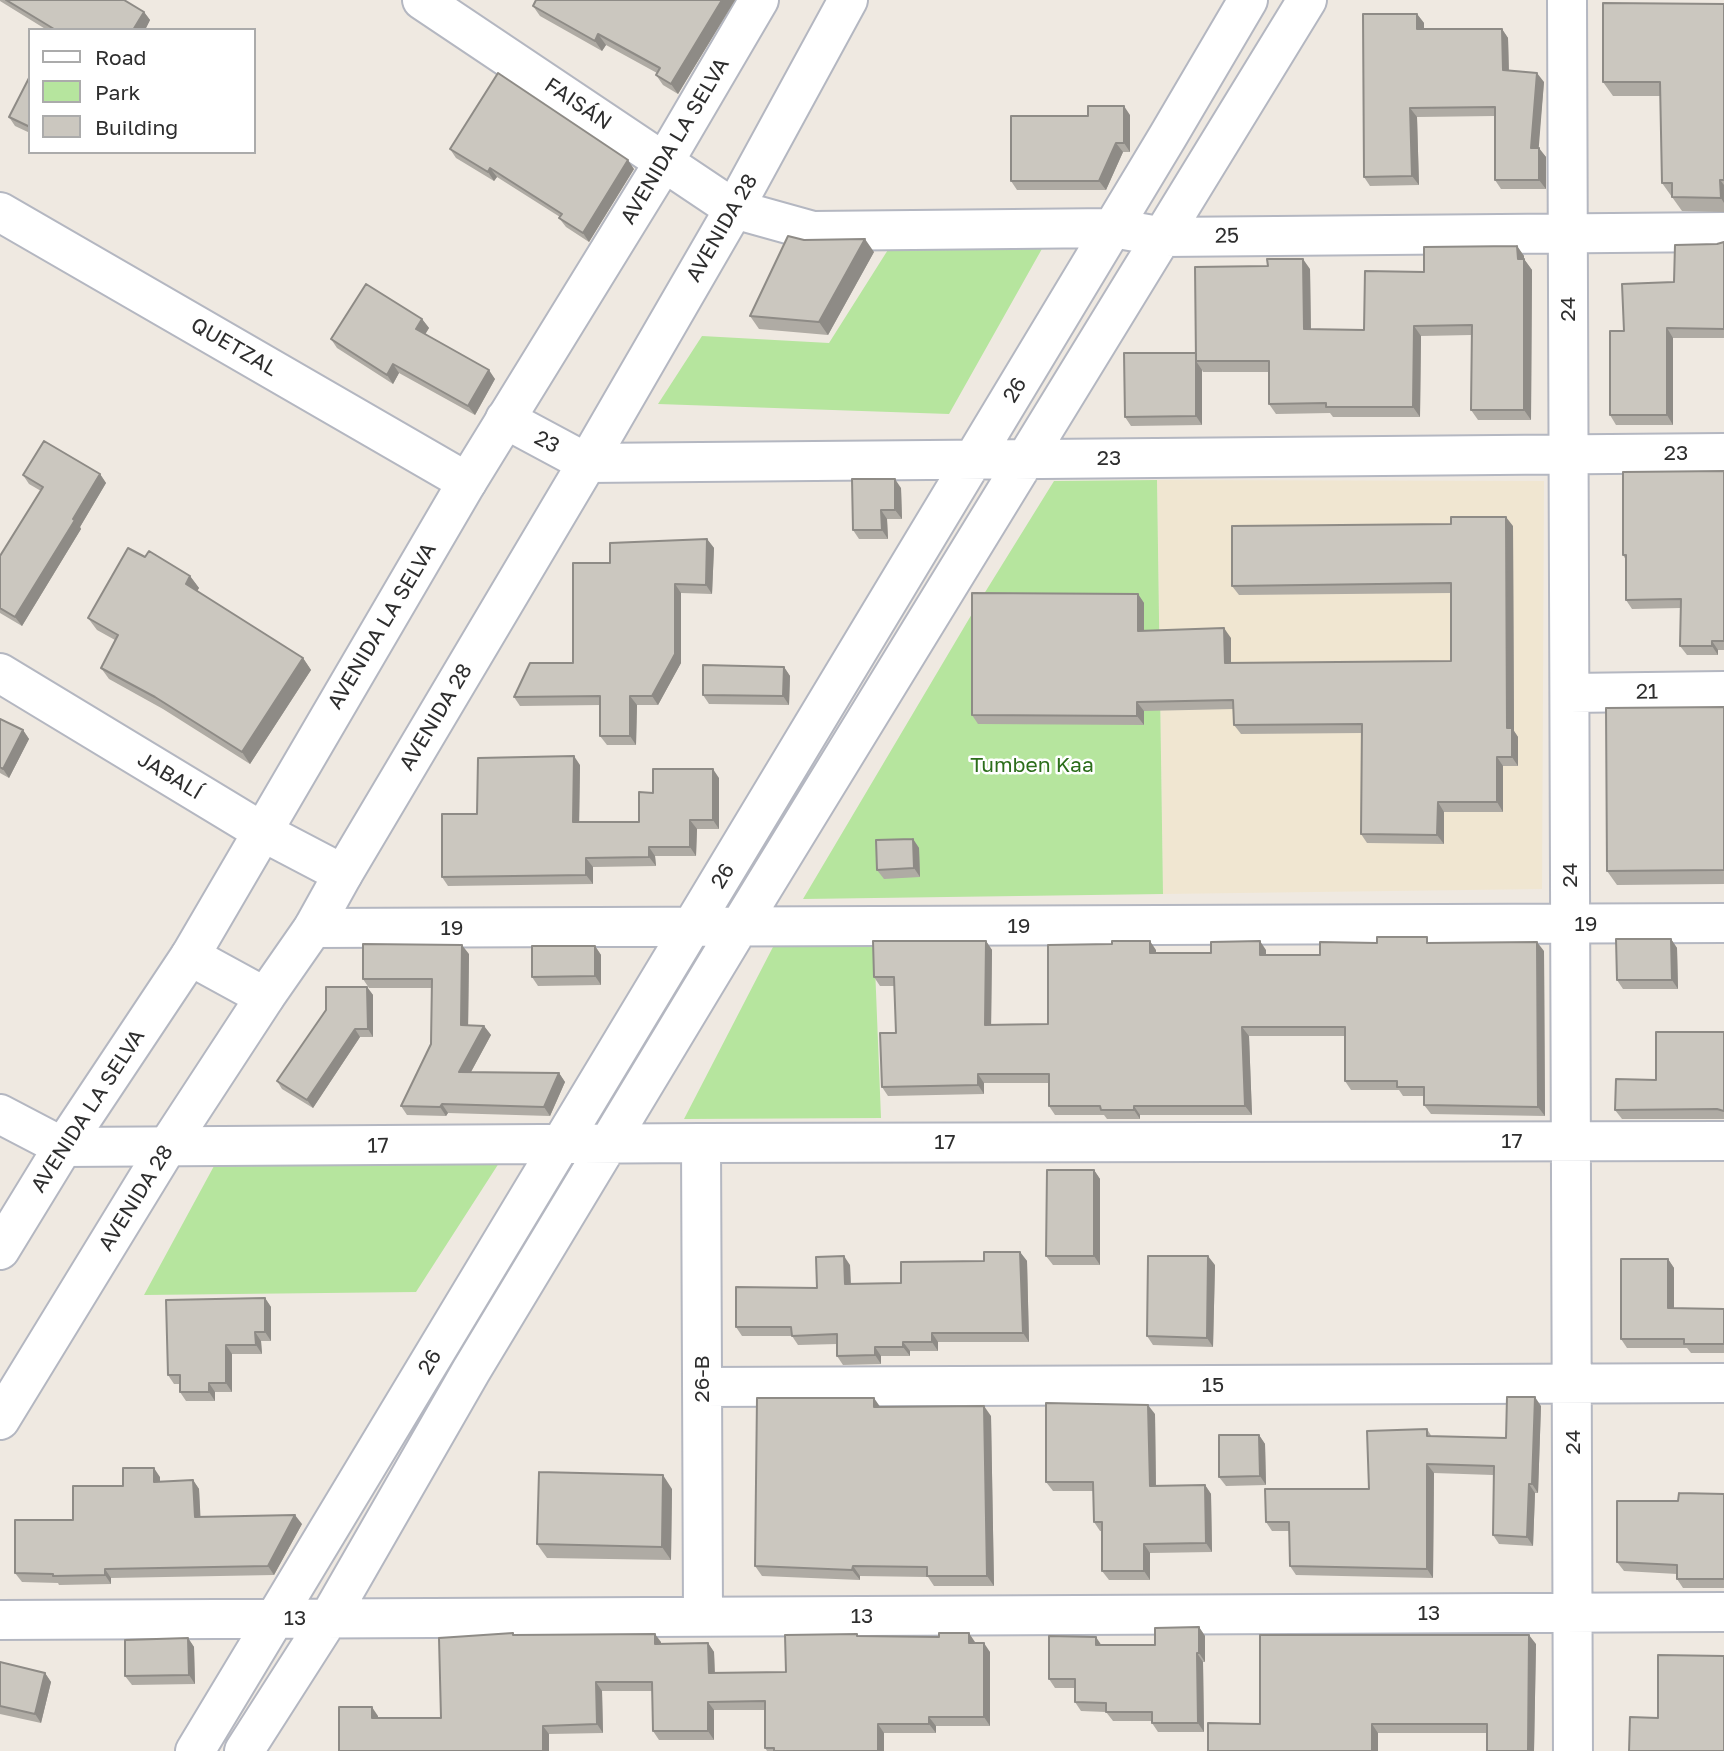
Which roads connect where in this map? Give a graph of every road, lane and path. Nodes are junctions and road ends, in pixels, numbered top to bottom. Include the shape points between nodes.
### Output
1 (422, 0) edge
2 (759, 0) edge
3 (848, 0) edge
4 (1248, 0) edge
5 (1307, 0) edge
6 (1567, 0) edge
7 (664, 162) junction
8 (734, 209) junction
9 (0, 212) edge
10 (1113, 228) junction
11 (1568, 232) junction
12 (1724, 232) edge
13 (1164, 237) junction
14 (505, 419) junction
15 (1724, 453) edge
16 (1569, 454) junction
17 (974, 458) junction
18 (1027, 458) junction
19 (587, 463) junction
20 (467, 482) junction
21 (0, 673) edge
22 (1724, 691) edge
23 (1570, 693) junction
24 (261, 831) junction
25 (343, 874) junction
26 (1724, 923) edge
27 (1571, 924) junction
28 (692, 927) junction
29 (738, 927) junction
30 (313, 928) junction
31 (190, 956) junction
32 (265, 997) junction
33 (0, 1114) edge
34 (1571, 1141) junction
35 (1724, 1141) edge
36 (701, 1143) junction
37 (562, 1144) junction
38 (608, 1144) junction
39 (63, 1147) junction
40 (167, 1147) junction
41 (0, 1250) edge
42 (1724, 1383) edge
43 (1572, 1384) junction
44 (702, 1387) junction
45 (0, 1420) edge
46 (1724, 1612) edge
47 (1573, 1613) junction
48 (703, 1616) junction
49 (276, 1618) junction
50 (329, 1618) junction
51 (0, 1620) edge
52 (195, 1751) edge
53 (244, 1751) edge
54 (1573, 1751) edge

1 - 7 street, FAISÁN
2 - 7 street, AVENIDA LA SELVA
3 - 8 street, AVENIDA 28
4 - 10 street, 26
5 - 13 street
6 - 11 street, 24
7 - 8 street, FAISÁN
7 - 14 street, AVENIDA LA SELVA
8 - 10 street, 25 via 813,231
8 - 19 street, AVENIDA 28
9 - 20 street, QUETZAL
10 - 13 street, 25
10 - 17 street, 26
11 - 12 street, 25
11 - 13 street, 25
11 - 16 street, 24
13 - 18 street
14 - 19 street, 23
14 - 20 street, AVENIDA LA SELVA
15 - 16 street, 23
16 - 18 street, 23
16 - 23 street, 24
17 - 18 street, 23
17 - 19 street, 23
17 - 28 street, 26
18 - 29 street
19 - 25 street, AVENIDA 28
20 - 24 street, AVENIDA LA SELVA
21 - 24 street, JABALÍ
22 - 23 street, 21
23 - 27 street, 24
24 - 25 street, JABALÍ
24 - 31 street, AVENIDA LA SELVA
25 - 30 street, AVENIDA 28
26 - 27 street, 19
27 - 29 street, 19
27 - 34 street, 24
28 - 29 street, 19
28 - 30 street, 19
28 - 37 street, 26
29 - 38 street
30 - 32 street, AVENIDA 28
31 - 32 street
31 - 39 street, AVENIDA LA SELVA
32 - 40 street, AVENIDA 28
33 - 39 street
34 - 35 street, 17
34 - 36 street, 17
34 - 43 street, 24
36 - 38 street, 17
36 - 44 street, 26-B
37 - 38 street, 17
37 - 40 street, 17
37 - 49 street, 26
38 - 50 street
39 - 40 street, 17
39 - 41 street, AVENIDA LA SELVA
40 - 45 street, AVENIDA 28
42 - 43 street, 15
43 - 44 street, 15
43 - 47 street, 24
44 - 48 street, 26-B
46 - 47 street, 13
47 - 48 street, 13
47 - 54 street, 24
48 - 50 street, 13
49 - 50 street, 13
49 - 51 street, 13
49 - 52 street, 26
50 - 53 street

